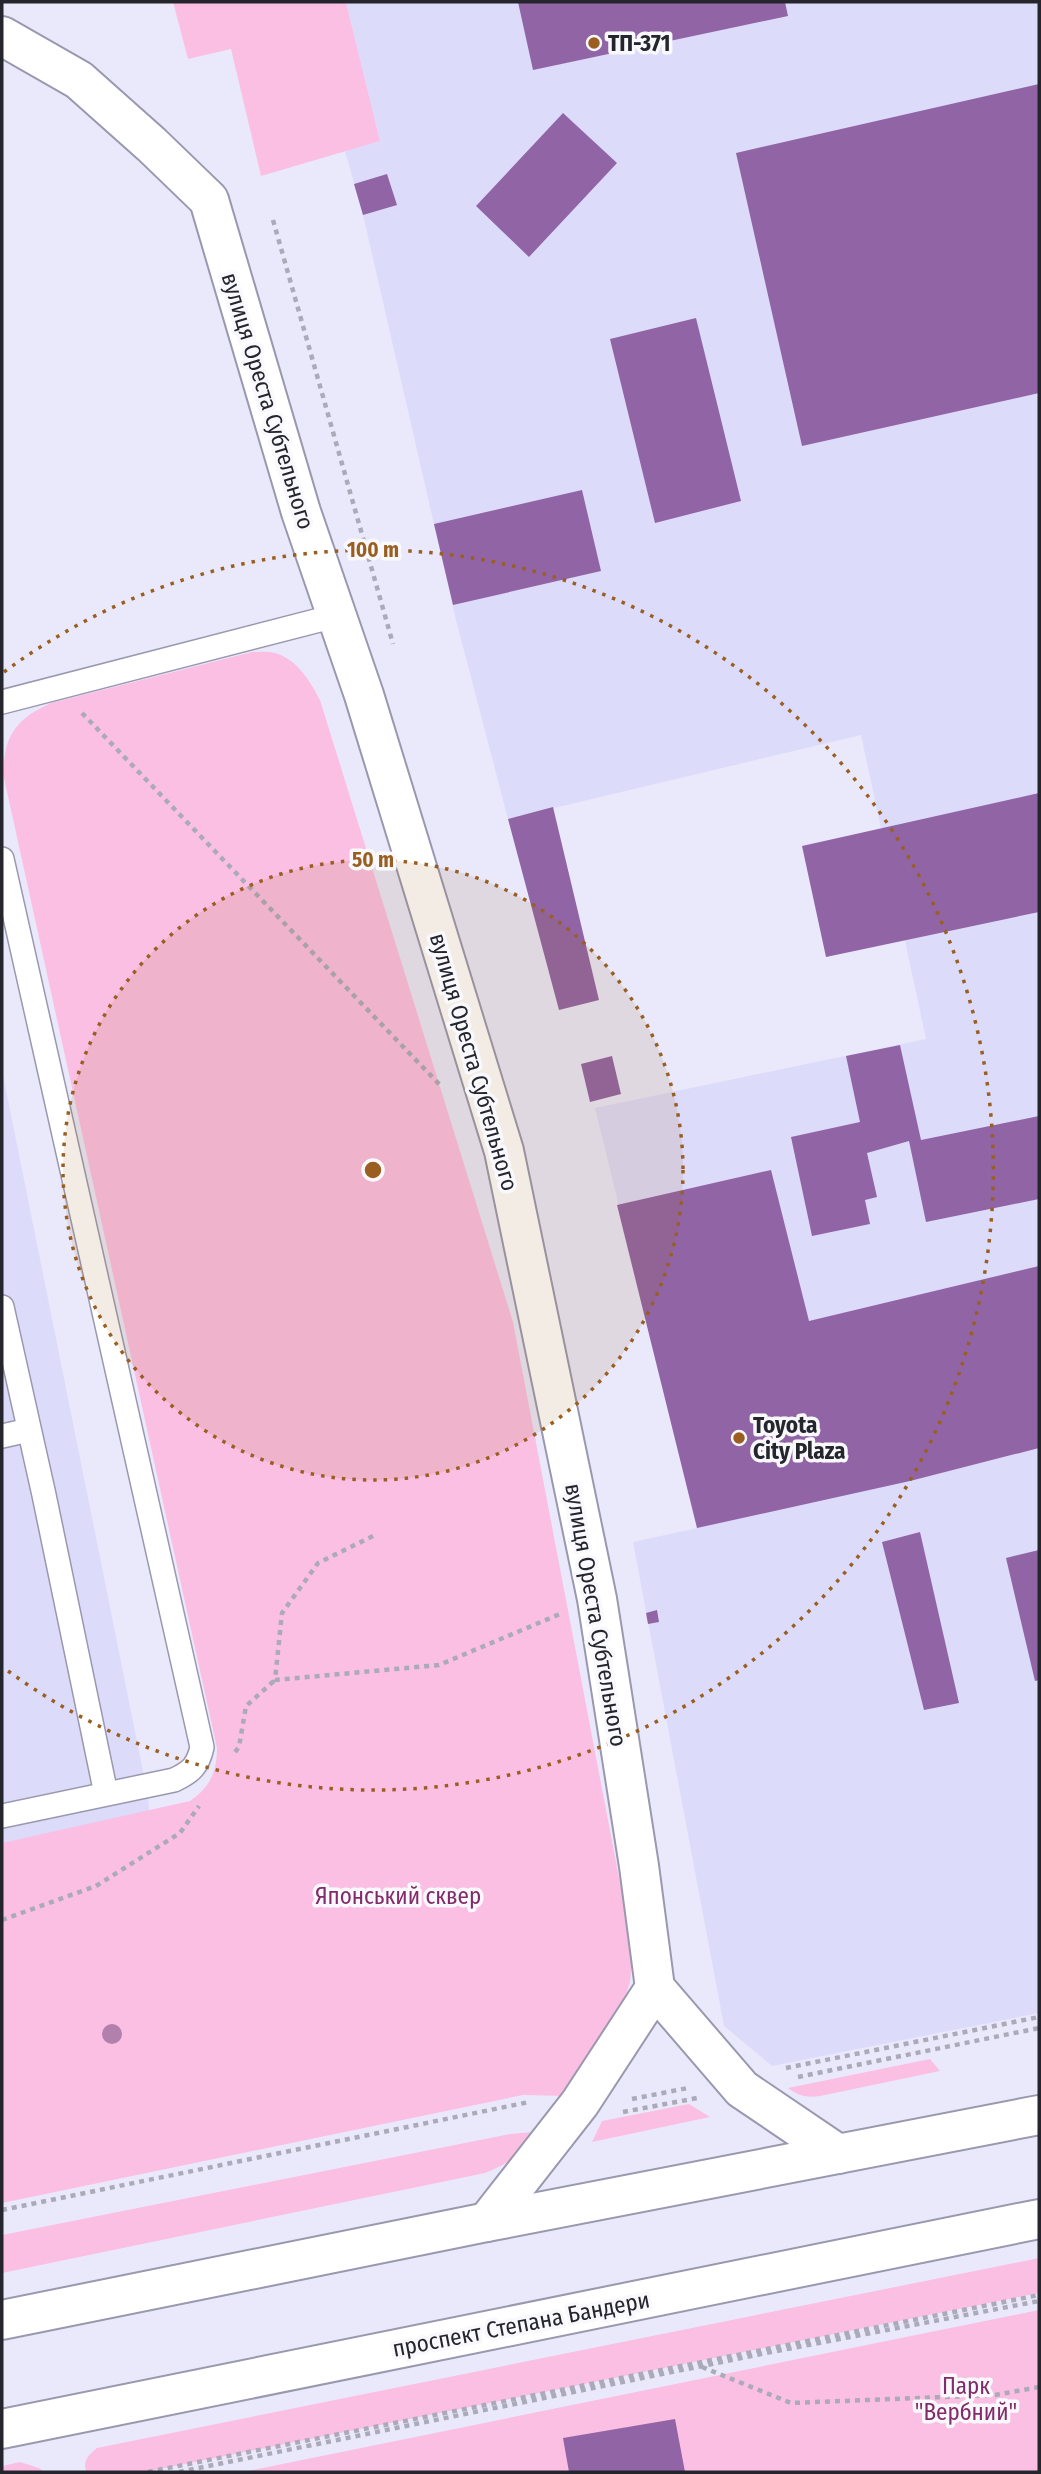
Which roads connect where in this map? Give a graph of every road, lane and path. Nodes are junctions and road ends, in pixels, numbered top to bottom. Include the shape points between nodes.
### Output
1 (2, 36) edge
2 (335, 616) junction
3 (58, 687) junction
4 (2, 702) edge
5 (2, 859) edge
6 (447, 1092) dead end
7 (2, 1307) edge
8 (29, 1430) junction
9 (2, 1436) edge
10 (373, 1535) dead end
11 (597, 1599) junction
12 (275, 1680) junction
13 (231, 1758) dead end
14 (106, 1794) junction
15 (202, 1801) dead end
16 (2, 1816) edge
17 (2, 1920) edge
18 (656, 1988) junction
19 (1039, 2115) edge
20 (838, 2154) junction
21 (1039, 2219) edge
22 (486, 2222) junction
23 (1039, 2295) edge
24 (1039, 2301) edge
25 (2, 2320) edge
26 (691, 2363) junction
27 (701, 2367) junction
28 (1039, 2387) edge
29 (2, 2429) edge
30 (148, 2472) edge
31 (179, 2472) edge

1 - 2 street, вулиця Ореста Субтельного via 79,80 209,200
2 - 3 lane
2 - 11 street, вулиця Ореста Субтельного via 364,695 504,1151
3 - 4 lane
3 - 6 path
5 - 14 lane via 202,1747 199,1762 174,1780
7 - 8 lane
8 - 9 lane
8 - 14 lane
10 - 12 path via 318,1563 282,1614
11 - 12 path via 439,1665
11 - 18 street, вулиця Ореста Субтельного
12 - 13 path via 246,1706 239,1747
14 - 16 lane
15 - 17 path via 180,1833 96,1886
18 - 20 street via 742,2089
18 - 22 street via 580,2103
19 - 20 street
20 - 22 street
21 - 29 street, проспект Степана Бандери
22 - 25 street
23 - 26 path
24 - 27 path
26 - 27 path
26 - 30 path
27 - 28 path via 790,2403 995,2395
27 - 31 path

